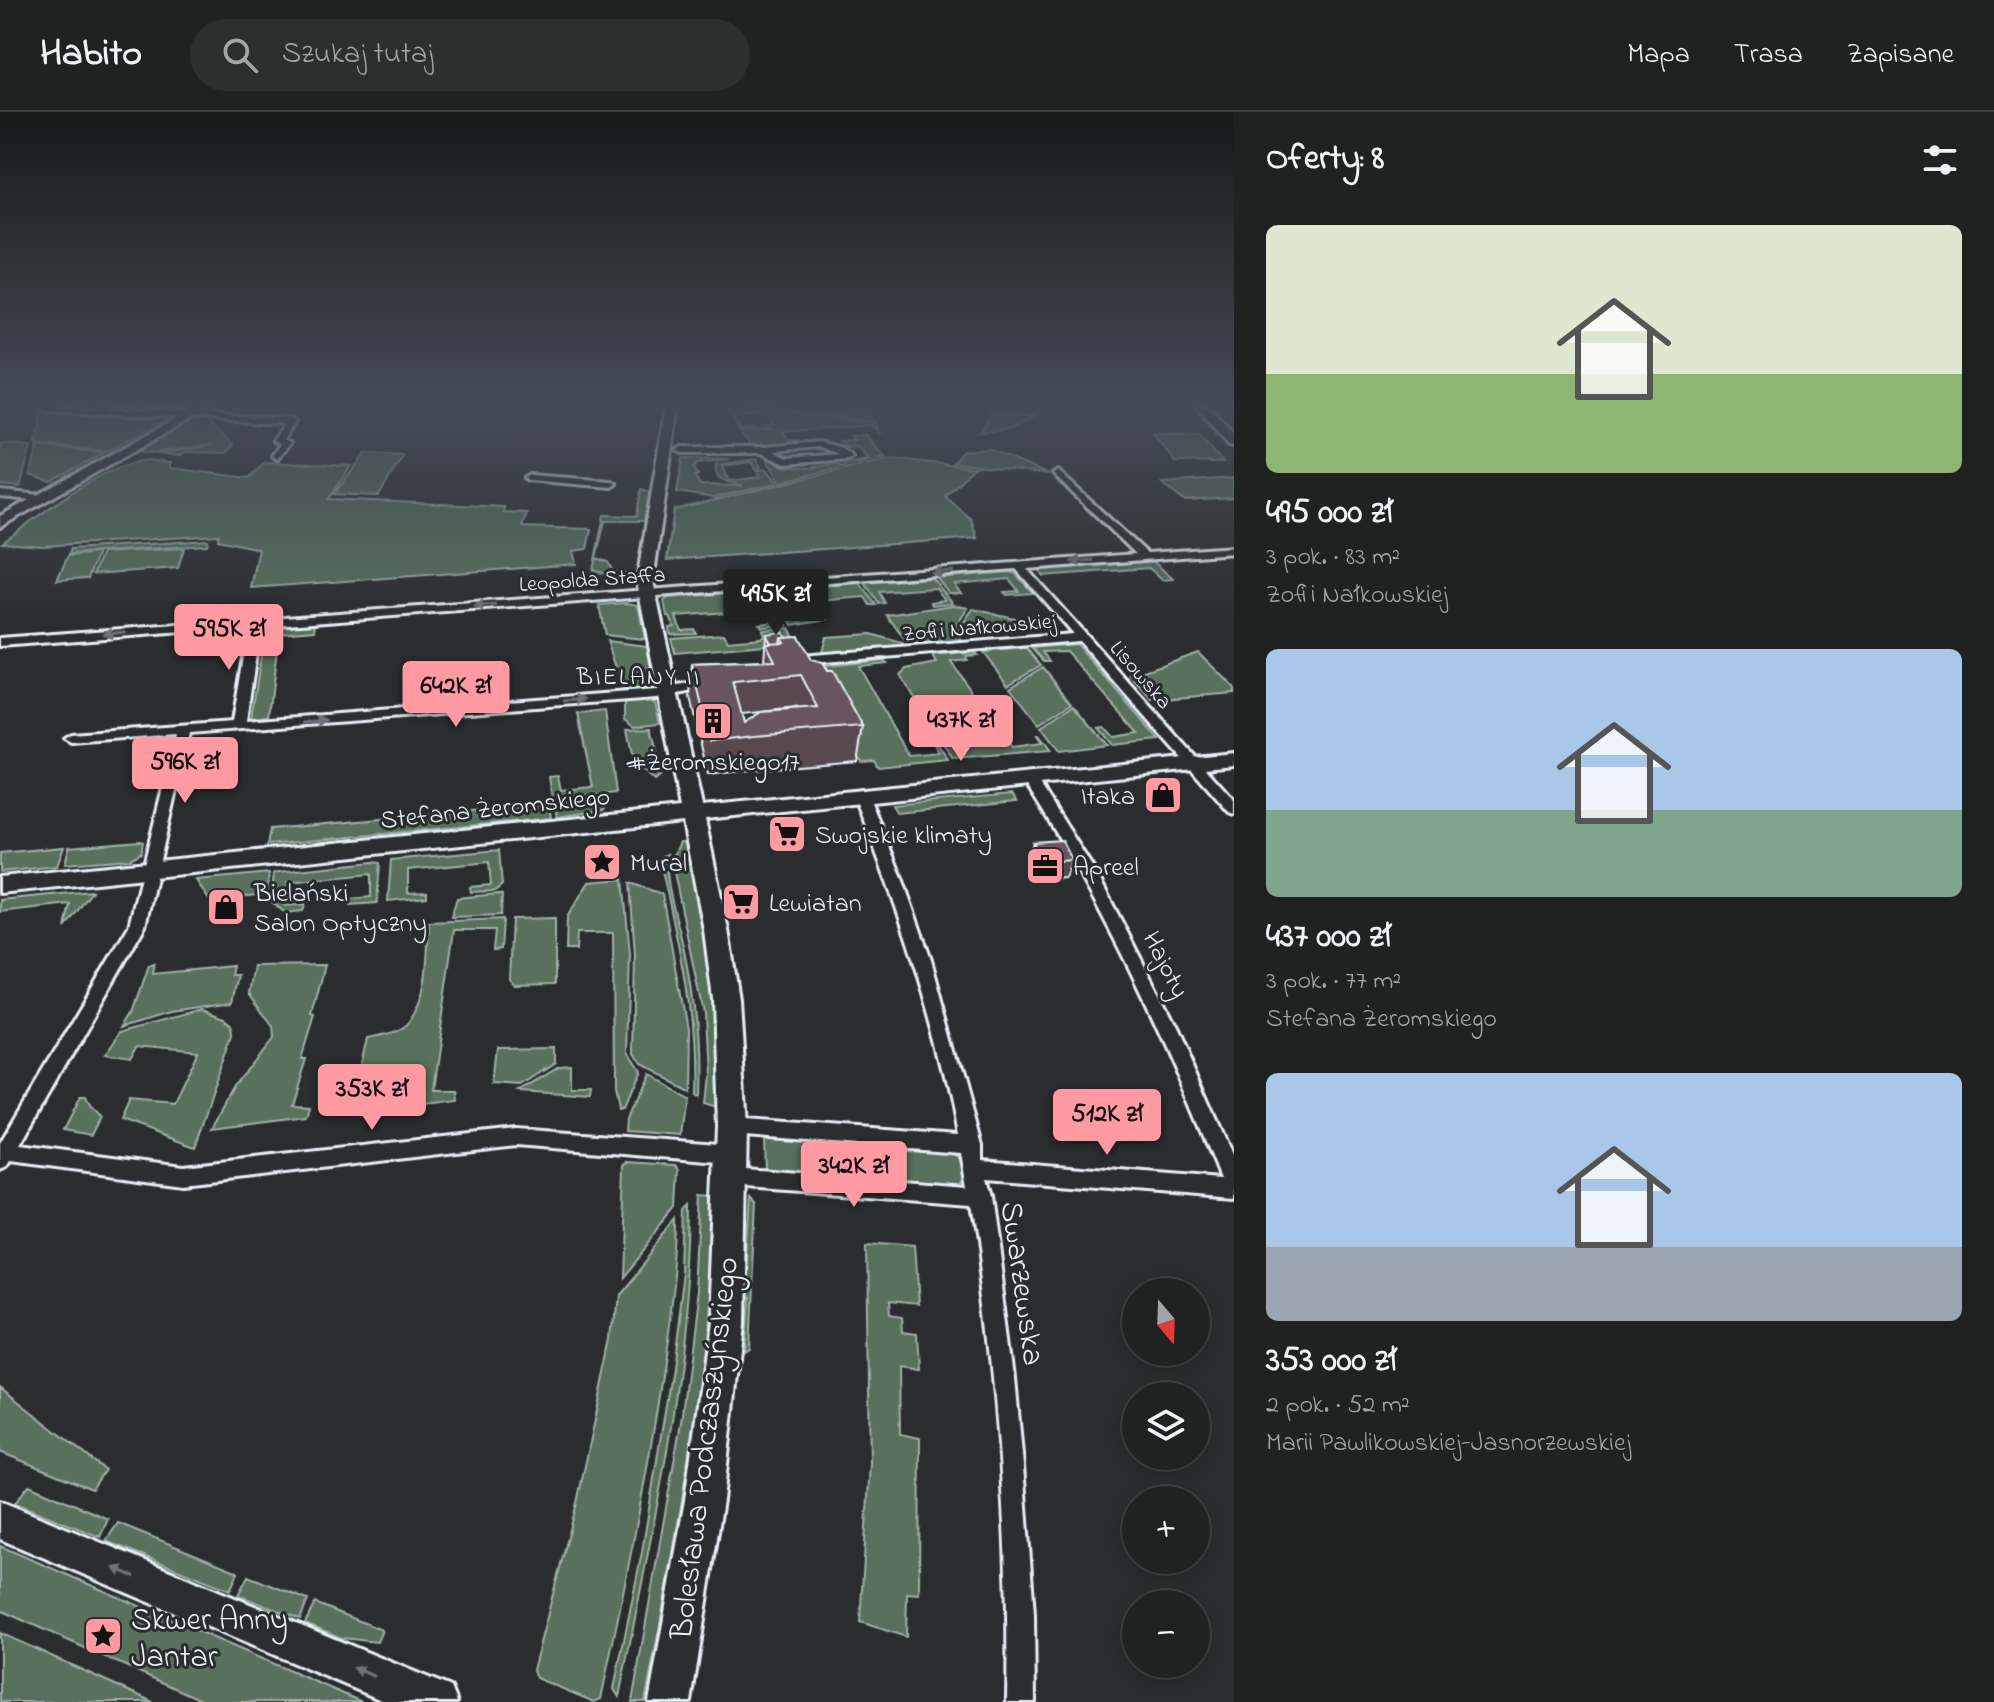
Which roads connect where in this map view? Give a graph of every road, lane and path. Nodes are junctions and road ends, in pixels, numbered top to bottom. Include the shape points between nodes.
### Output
1 (76, 479) edge
2 (546, 479) edge
3 (667, 479) edge
4 (1063, 479) edge
5 (611, 484) dead end
6 (0, 494) edge
7 (42, 498) junction
8 (0, 522) edge
9 (1234, 550) edge
10 (1144, 556) junction
11 (1019, 566) junction
12 (647, 594) junction
13 (255, 623) junction
14 (1083, 637) junction
15 (0, 642) edge
16 (781, 662) edge
17 (726, 679) edge
18 (666, 691) junction
19 (238, 727) junction
20 (183, 732) junction
21 (71, 738) dead end
22 (1234, 759) edge
23 (1194, 763) junction
24 (1030, 779) junction
25 (861, 795) junction
26 (1234, 809) edge
27 (692, 813) junction
28 (150, 871) junction
29 (0, 885) edge
30 (972, 1145) junction
31 (732, 1153) junction
32 (4, 1157) edge
33 (976, 1168) junction
34 (1234, 1187) edge
35 (981, 1196) junction
36 (0, 1520) edge
37 (436, 1702) edge
38 (670, 1702) edge
39 (1021, 1702) edge

1 - 7 street
2 - 5 street
3 - 12 street, Bolesława Podczaszyńskiego via 646,571
4 - 10 street
6 - 7 street
7 - 8 street
9 - 10 street, Leopolda Staffa
10 -> 11 street, Leopolda Staffa
11 -> 12 street, Leopolda Staffa
11 - 14 street, Lisowska
12 -> 13 street, Leopolda Staffa
12 - 18 street, Bolesława Podczaszyńskiego
13 -> 15 street, Leopolda Staffa
13 - 19 street
14 - 16 street, Zofii Nałkowskiej
14 - 23 street, Lisowska
17 - 18 street
19 -> 18 street
18 - 27 street, Bolesława Podczaszyńskiego
19 - 20 street
20 - 21 street
20 - 28 street
22 - 23 street, Stefana Żeromskiego
23 - 24 street, Stefana Żeromskiego
23 - 26 street, Lisowska
24 - 25 street, Stefana Żeromskiego
24 - 34 street, Hajoty via 1099,889 1152,992
25 - 27 street, Stefana Żeromskiego
25 - 30 street, Swarzewska via 920,944
27 - 28 street, Stefana Żeromskiego
27 - 31 street, Bolesława Podczaszyńskiego via 726,999
28 - 29 street, Stefana Żeromskiego
28 - 32 street via 137,926
30 - 31 street
30 - 33 street, Swarzewska
31 - 32 street via 516,1137 183,1175
31 - 35 street
31 - 38 street, Bolesława Podczaszyńskiego via 726,1322 704,1500
33 - 34 street
33 - 35 street, Swarzewska
35 - 39 street, Swarzewska via 1004,1359
37 -> 36 street

